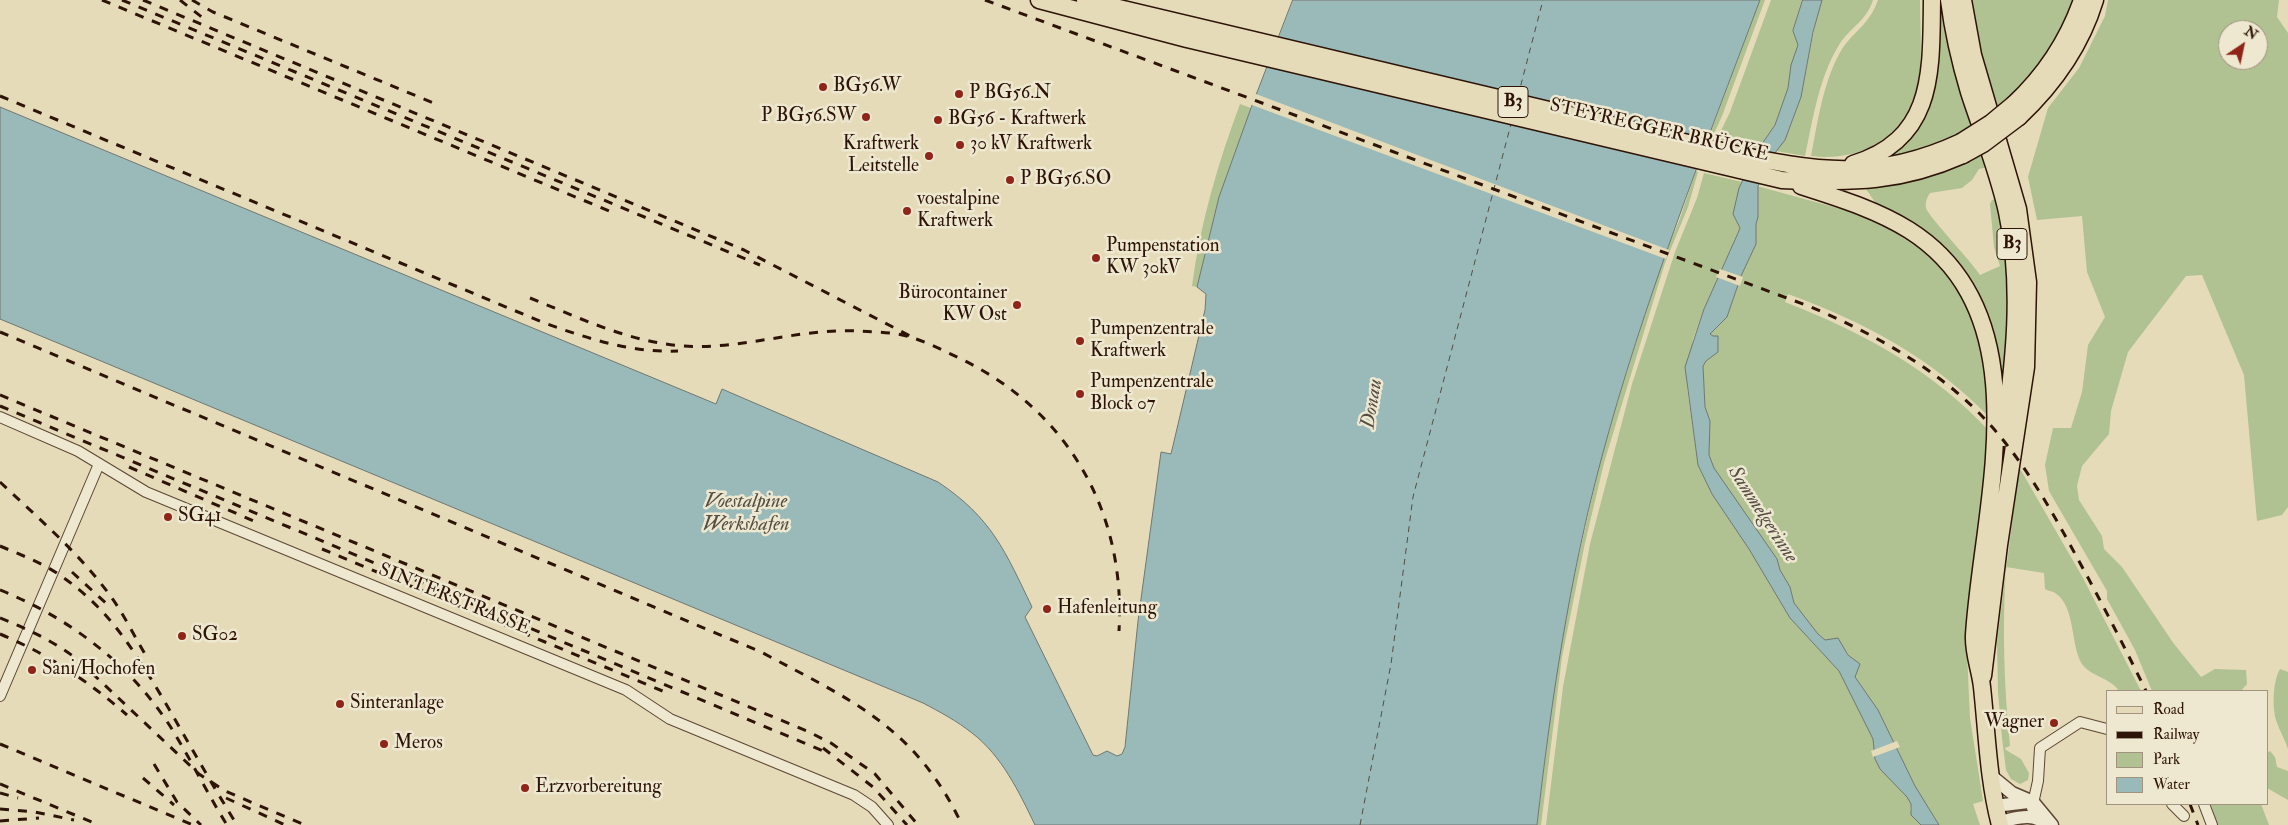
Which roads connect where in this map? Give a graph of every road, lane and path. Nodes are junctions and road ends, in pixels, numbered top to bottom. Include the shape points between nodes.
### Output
1 (1039, 0) edge
2 (1085, 0) edge
3 (1932, 0) edge
4 (1949, 0) edge
5 (1963, 0) edge
6 (2082, 0) edge
7 (2095, 0) edge
8 (1189, 33) junction
9 (2016, 111) junction
10 (1832, 182) junction
11 (0, 417) edge
12 (99, 464) junction
13 (1991, 493) junction
14 (1982, 686) junction
15 (0, 696) edge
16 (2106, 730) edge
17 (1990, 776) junction
18 (2033, 802) junction
19 (2173, 805) edge
20 (2204, 805) edge
21 (2030, 816) junction
22 (2184, 816) dead end
23 (1998, 818) edge
24 (888, 825) edge
25 (2050, 825) edge
26 (2212, 825) edge

1 - 8 main road, B3
2 - 8 main road, B3
3 - 10 main road via 1929,80 1924,101 1915,118 1897,141
4 - 13 main road, B3 via 1967,83 2007,211 2015,262 2015,349 2002,448
5 - 14 main road, B3 via 1973,55 2018,208 2028,300 2026,367
6 - 9 main road, B3 via 2067,37
7 - 9 main road, B3 via 2069,58 2044,90
8 - 10 main road, STEYREGGER BRÜCKE / B3 via 1783,164
8 - 10 main road, STEYREGGER BRÜCKE / B3 via 1782,180
9 - 10 main road, B3, bridge via 1983,144 1962,149 1931,168 1901,177
10 - 13 main road, B3 via 1871,210 1910,231 1944,260 1970,297 1988,340 1994,378 1995,436
11 - 12 street, SINTERSTRASSE via 57,441
12 - 15 street
12 - 24 street, SINTERSTRASSE via 146,492 626,690 670,719 854,796 872,807
13 - 14 main road, B3 via 1973,647
14 - 17 main road, B3
16 - 18 street via 2080,722 2042,745 2038,752
17 - 18 street via 2012,793
17 - 23 main road, B3
18 - 21 street
18 - 23 street via 2023,802
18 - 25 street
19 - 22 street
20 - 26 street
21 - 23 street
21 - 25 street

